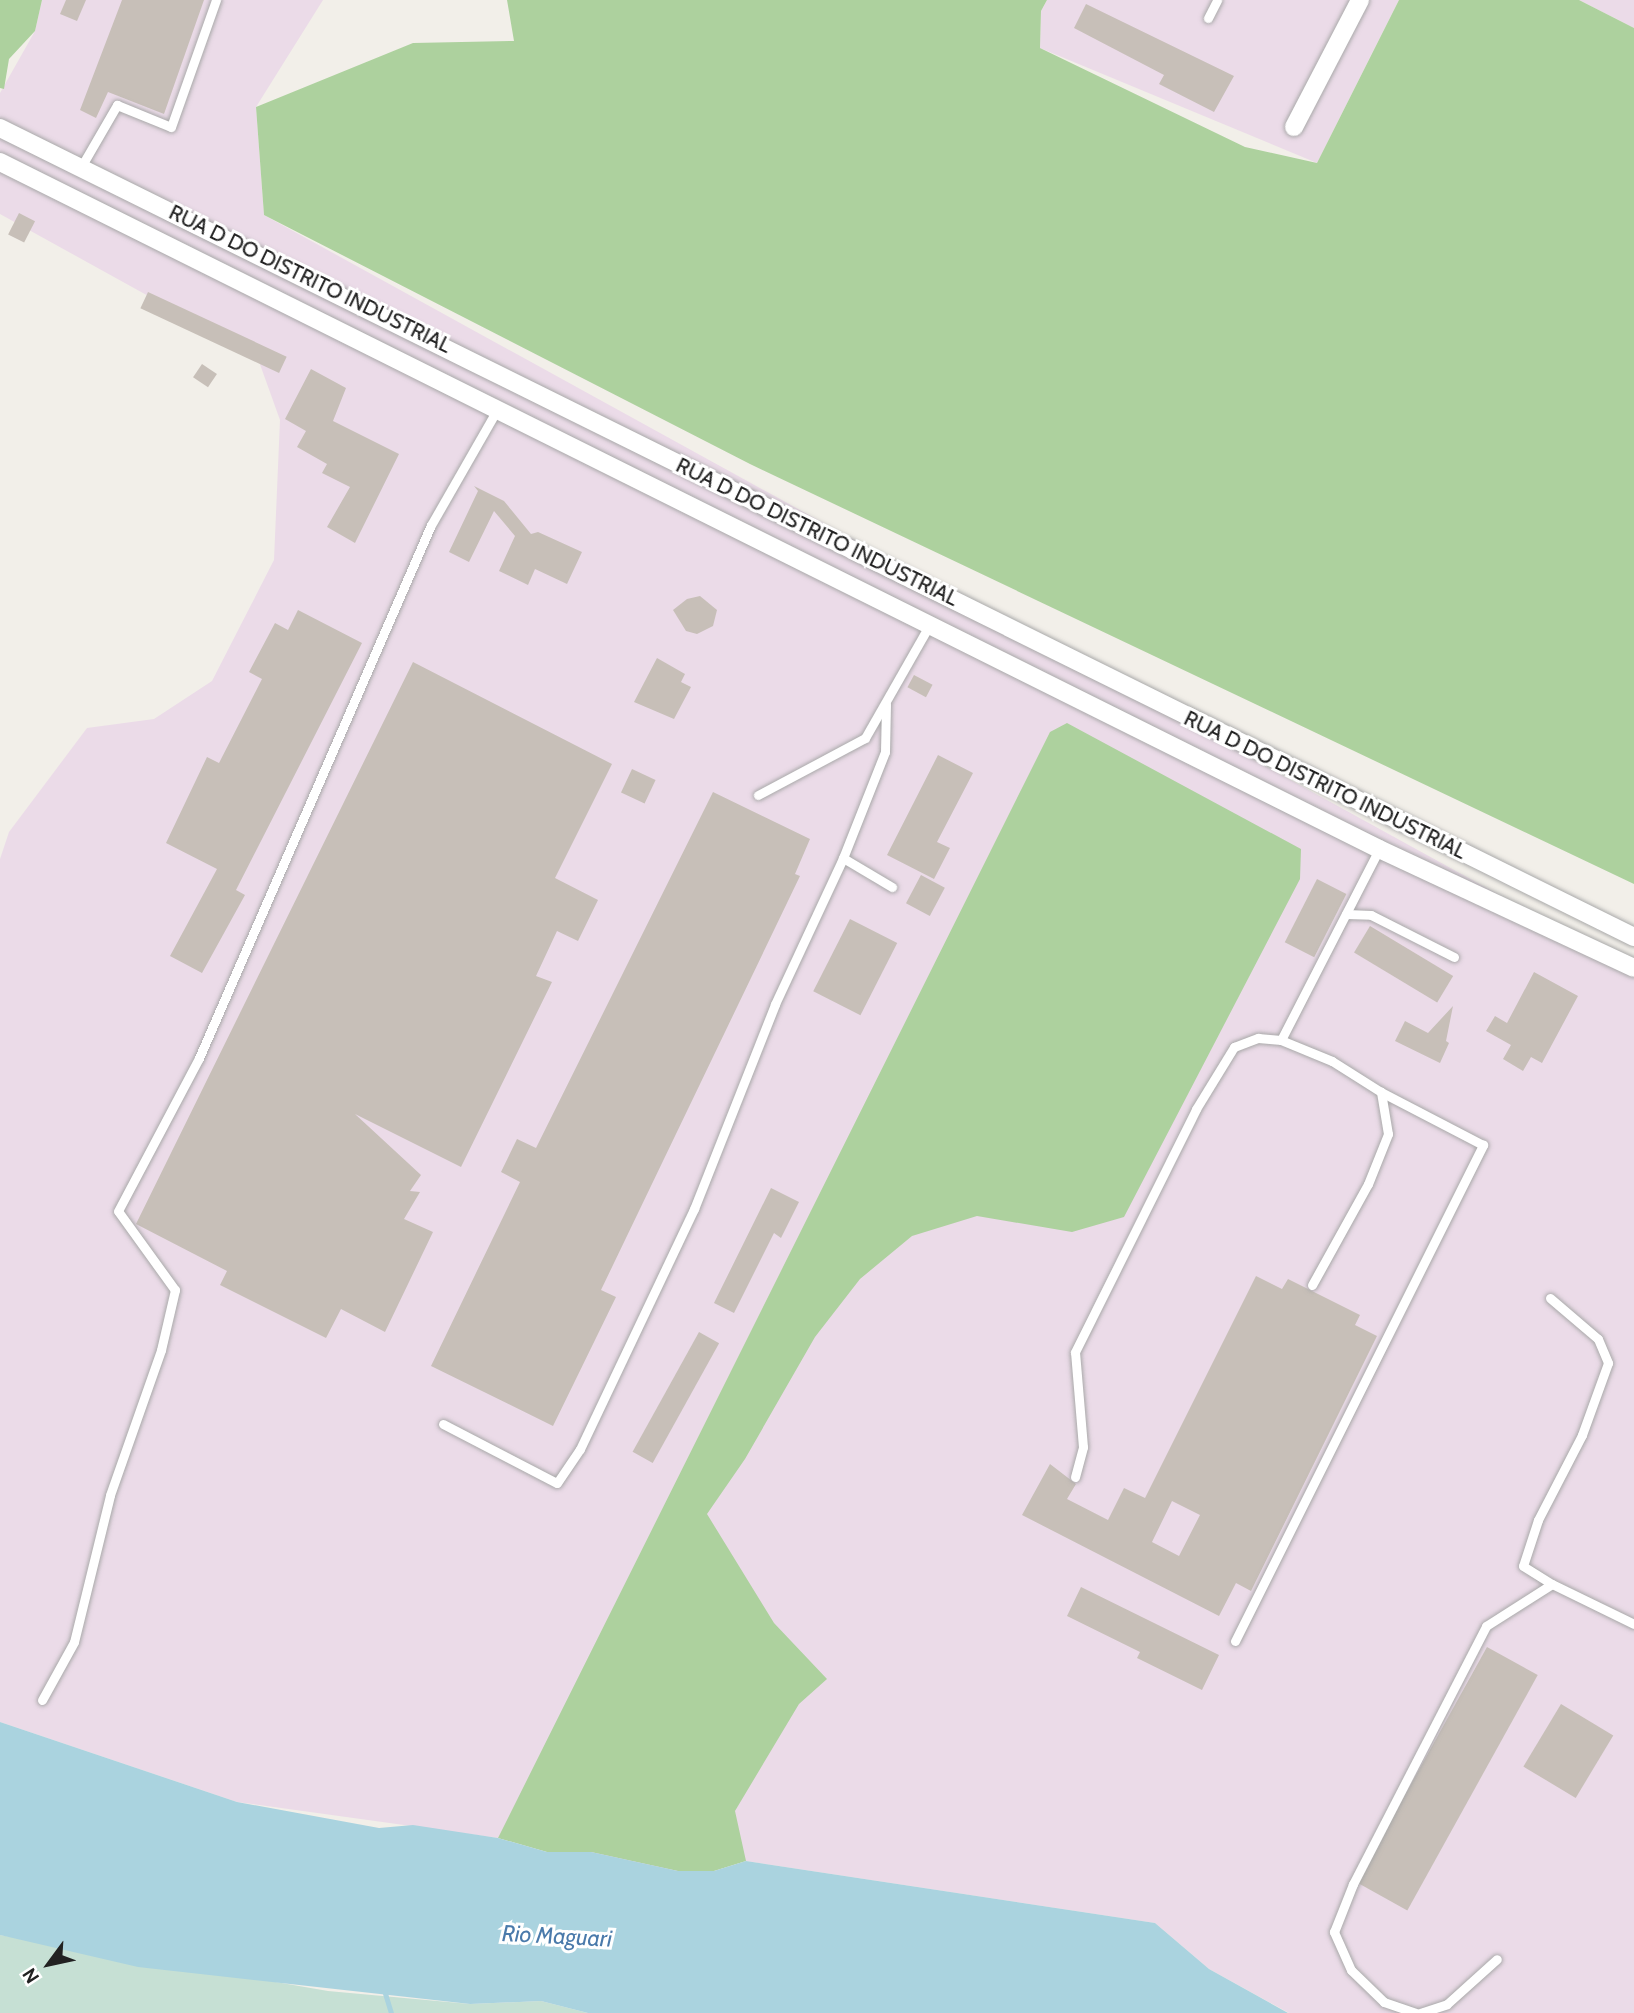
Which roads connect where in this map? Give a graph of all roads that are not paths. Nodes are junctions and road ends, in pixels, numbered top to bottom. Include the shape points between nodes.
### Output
1 (216, 0) edge
2 (1217, 0) edge
3 (1360, 0) edge
4 (1208, 18) dead end
5 (1294, 127) dead end
6 (0, 128) edge
7 (0, 162) edge
8 (80, 167) junction
9 (510, 378) junction
10 (499, 406) junction
11 (931, 622) junction
12 (886, 704) junction
13 (758, 796) dead end
14 (1379, 849) junction
15 (843, 858) junction
16 (892, 887) dead end
17 (1346, 914) junction
18 (1634, 937) edge
19 (1454, 957) dead end
20 (1634, 968) edge
21 (1281, 1040) junction
22 (1381, 1092) junction
23 (1312, 1285) dead end
24 (1550, 1298) dead end
25 (443, 1424) dead end
26 (1075, 1477) dead end
27 (1552, 1584) junction
28 (1634, 1624) edge
29 (1235, 1641) dead end
30 (42, 1700) dead end
31 (1497, 1959) dead end
32 (1418, 2013) edge

1 - 8 lane via 171,127 117,105
2 - 4 lane
3 - 5 street
6 - 8 street, RUA D DO DISTRITO INDUSTRIAL
7 - 10 street, RUA D DO DISTRITO INDUSTRIAL
8 - 9 street, RUA D DO DISTRITO INDUSTRIAL
9 - 10 street
9 - 18 street, RUA D DO DISTRITO INDUSTRIAL
10 - 11 street, RUA D DO DISTRITO INDUSTRIAL
10 - 30 lane via 430,525 199,1058 118,1211 175,1290 161,1350 110,1495 74,1642
11 - 12 lane
11 - 14 street, RUA D DO DISTRITO INDUSTRIAL
12 - 13 lane via 865,738
12 - 15 lane via 884,752
14 - 17 lane
14 - 20 street, RUA D DO DISTRITO INDUSTRIAL
15 - 16 lane
15 - 25 lane via 775,1004 694,1209 580,1449 557,1483
17 - 19 lane via 1371,915
17 - 21 lane
21 - 22 lane via 1332,1061
21 - 26 lane via 1258,1038 1234,1048 1196,1109 1075,1352 1083,1447
22 - 23 lane via 1388,1134 1368,1184
22 - 29 lane via 1483,1145
24 - 27 lane via 1598,1339 1608,1363 1582,1436 1538,1520 1523,1566
27 - 28 lane
27 - 32 lane via 1486,1626 1353,1884 1334,1932 1351,1970 1384,2002
31 - 32 lane via 1447,2004

